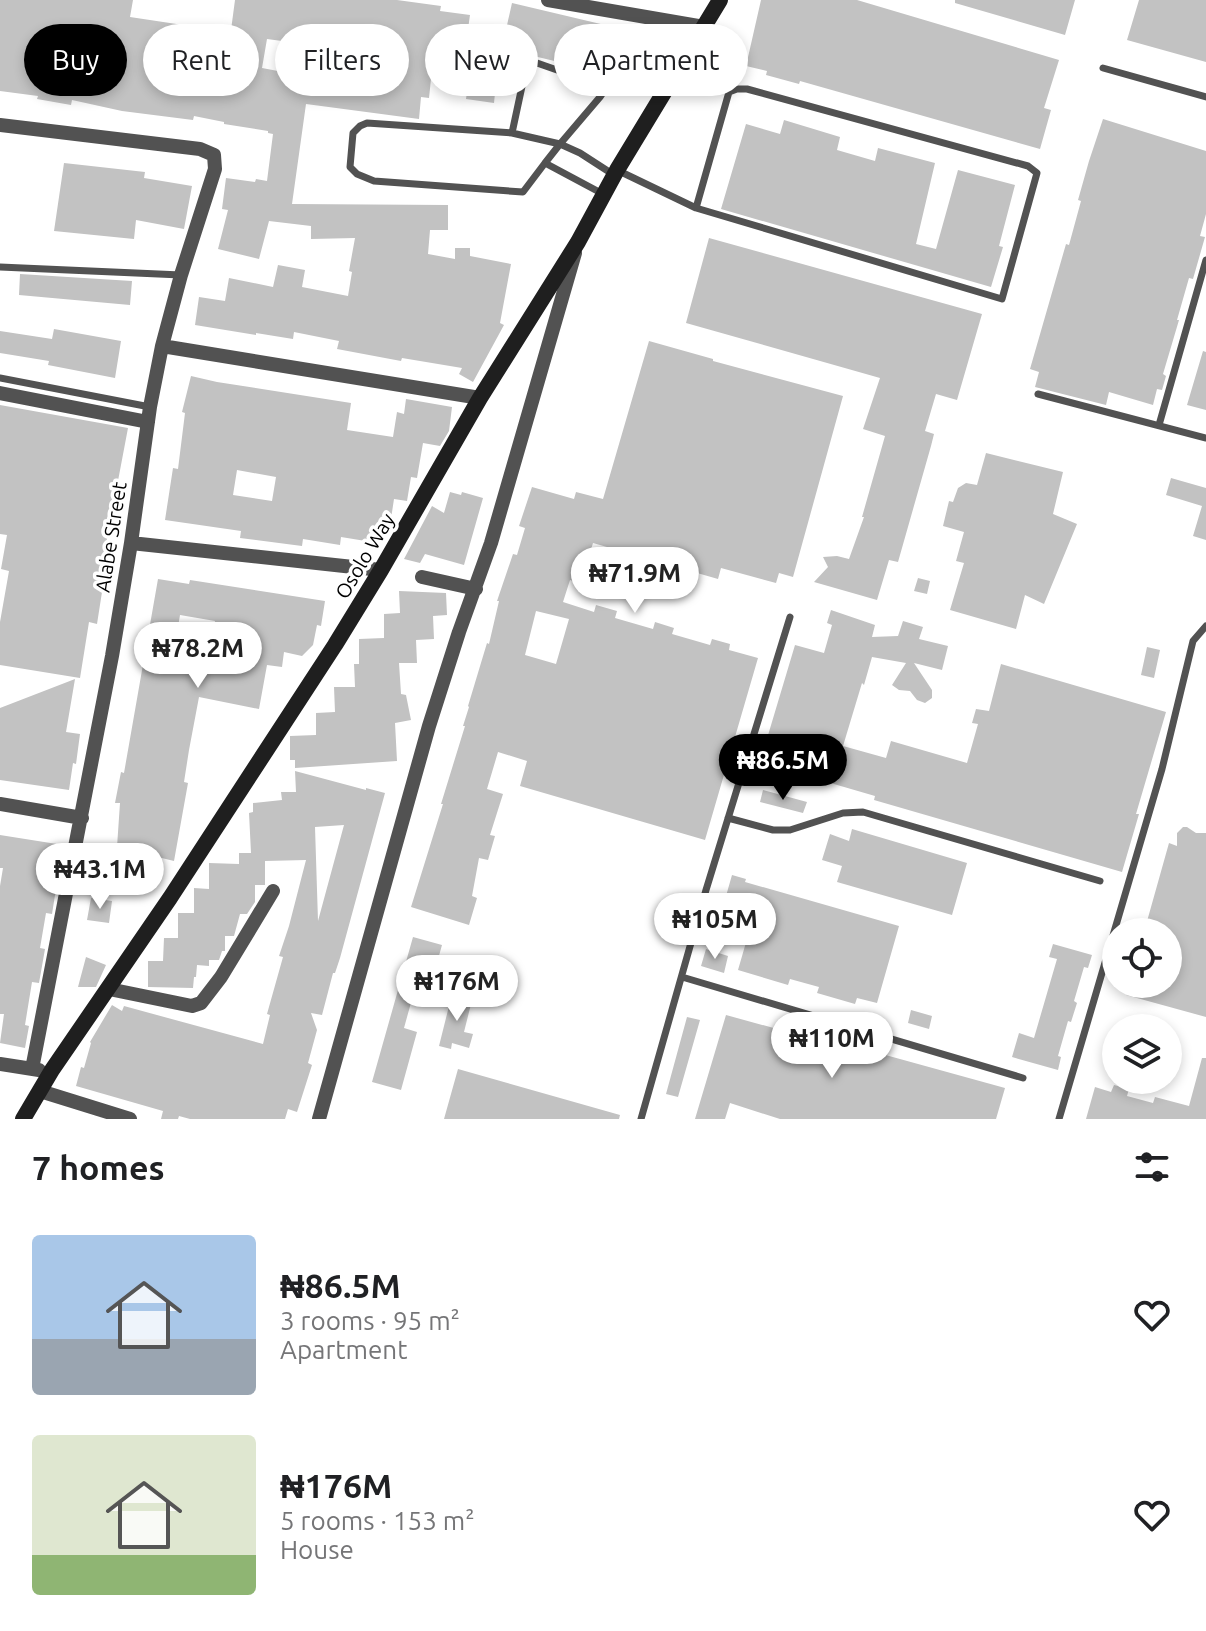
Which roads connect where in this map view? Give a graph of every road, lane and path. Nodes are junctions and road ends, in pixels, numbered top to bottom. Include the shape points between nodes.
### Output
1 (548, 0) edge
2 (720, 0) edge
3 (687, 24) edge
4 (706, 24) edge
5 (1103, 68) dead end
6 (662, 96) edge
7 (1206, 97) edge
8 (0, 125) edge
9 (512, 133) junction
10 (560, 144) junction
11 (545, 163) junction
12 (615, 173) junction
13 (603, 194) junction
14 (696, 208) junction
15 (578, 242) junction
16 (1206, 260) edge
17 (0, 267) edge
18 (181, 275) junction
19 (162, 346) junction
20 (0, 378) edge
21 (0, 393) edge
22 (1038, 394) dead end
23 (480, 398) junction
24 (149, 414) junction
25 (1159, 425) junction
26 (1206, 438) edge
27 (131, 543) junction
28 (381, 570) junction
29 (422, 577) dead end
30 (476, 589) junction
31 (790, 617) dead end
32 (1206, 626) edge
33 (0, 804) edge
34 (82, 818) junction
35 (728, 818) junction
36 (1100, 881) dead end
37 (273, 891) dead end
38 (682, 977) junction
39 (109, 989) junction
40 (0, 1064) edge
41 (32, 1069) junction
42 (52, 1070) junction
43 (1023, 1078) dead end
44 (40, 1091) junction
45 (23, 1119) edge
46 (130, 1119) edge
47 (319, 1119) edge
48 (641, 1119) edge
49 (1059, 1119) edge

1 - 3 street
2 - 4 main road, Osolo Way
5 - 7 lane
6 - 12 main road, Osolo Way
8 - 18 street, Alabe Street via 214,155 215,169
9 - 10 lane
9 - 10 lane via 524,77 537,63 604,91
9 - 11 lane via 367,123 353,133 350,167 374,181 523,192
10 - 11 lane
10 - 12 lane
11 - 13 lane
12 - 13 main road, Osolo Way
12 - 14 lane
13 - 15 main road, Osolo Way
14 - 14 lane via 729,92 737,89 1028,166 1037,173 1002,299
15 - 23 main road, Osolo Way
15 - 30 street
16 - 25 lane
17 - 18 lane
18 - 19 street, Alabe Street
19 - 23 street
19 - 24 street, Alabe Street
20 - 24 lane
21 - 24 street
22 - 25 lane
23 - 28 main road, Osolo Way
24 - 27 street, Alabe Street
25 - 26 lane
27 - 28 street
27 - 34 street, Alabe Street
28 - 39 main road, Osolo Way
29 - 30 street
30 - 47 street via 429,726
31 - 35 lane
32 - 49 lane via 1193,641 1162,769
33 - 34 street
34 - 41 street, Alabe Street
35 - 36 lane via 790,830 863,812
35 - 38 lane
37 - 39 street via 201,1003 192,1006
38 - 43 lane
38 - 48 lane
39 - 42 main road, Osolo Way
40 - 41 street
41 - 42 street
42 - 44 main road, Osolo Way
44 - 45 main road, Osolo Way
44 - 46 street

